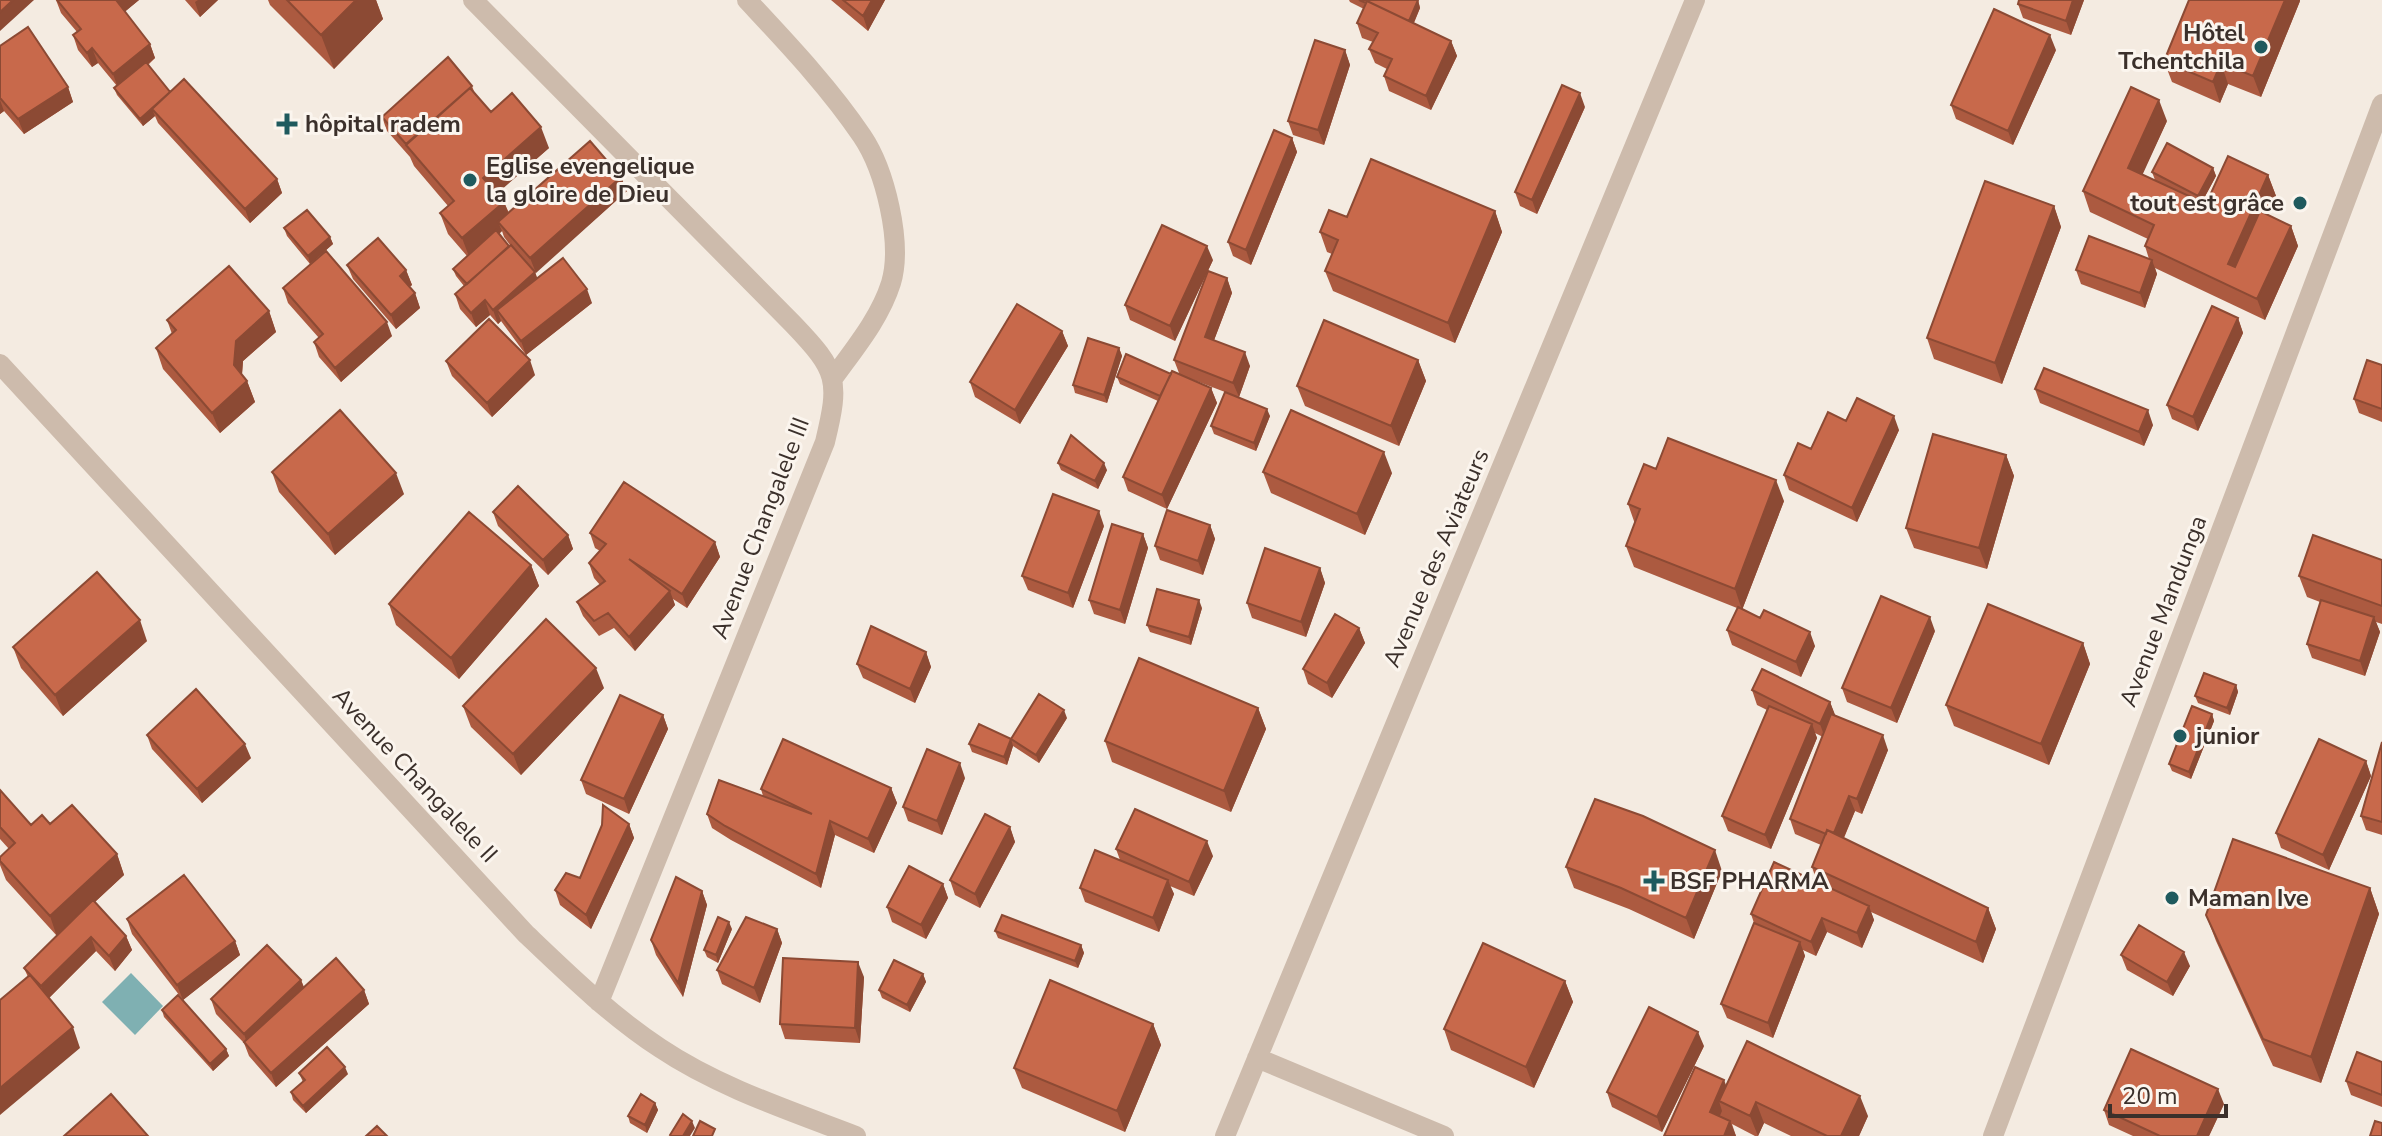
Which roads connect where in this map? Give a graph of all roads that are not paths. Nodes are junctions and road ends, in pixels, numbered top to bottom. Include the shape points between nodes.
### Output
1 (473, 0) edge
2 (747, 0) edge
3 (1695, 0) edge
4 (2382, 104) edge
5 (0, 364) edge
6 (834, 377) junction
7 (599, 1002) junction
8 (1257, 1058) junction
9 (856, 1136) edge
10 (1225, 1136) edge
11 (1444, 1136) edge
12 (1993, 1136) edge

1 - 6 street via 793,324
2 - 6 street via 863,138 885,188 896,244 891,283 868,332
3 - 8 street, Avenue des Aviateurs
4 - 12 street, Avenue Mandunga
5 - 7 street, Avenue Changalele II via 525,933
6 - 7 street, Avenue Changalele III via 825,442
7 - 9 street, Avenue Changalele II via 661,1049 743,1092
8 - 10 street, Avenue des Aviateurs
8 - 11 street

